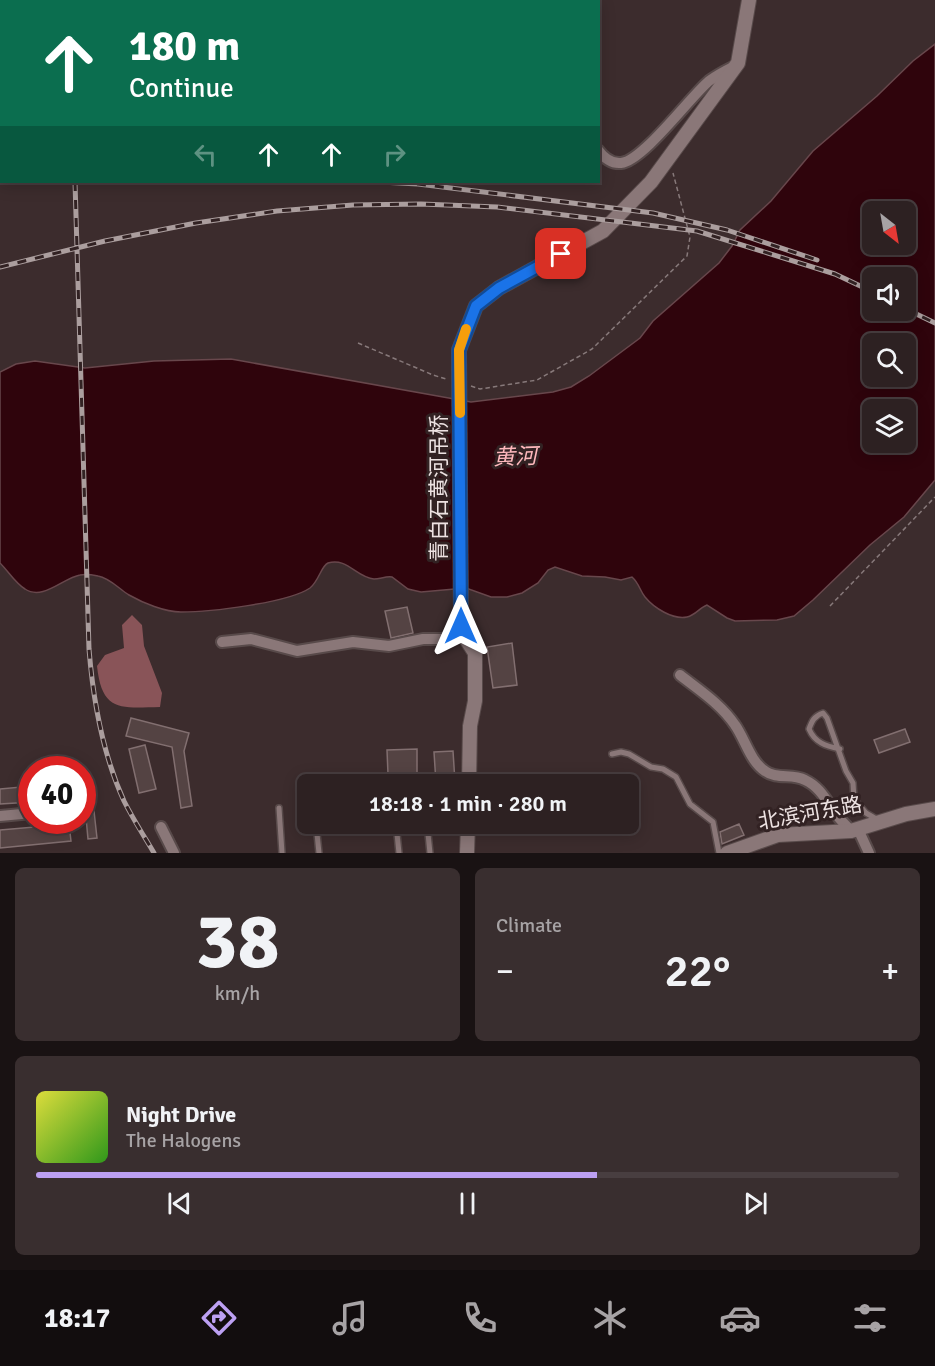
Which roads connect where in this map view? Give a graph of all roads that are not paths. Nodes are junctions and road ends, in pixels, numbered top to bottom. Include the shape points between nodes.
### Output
1 (748, 0) edge
2 (738, 63) junction
3 (600, 152) edge
4 (463, 631) junction
5 (222, 642) dead end
6 (680, 675) dead end
7 (840, 749) junction
8 (612, 754) dead end
9 (469, 774) edge
10 (279, 808) dead end
11 (935, 809) edge
12 (18, 814) edge
13 (0, 816) edge
14 (880, 822) junction
15 (161, 827) dead end
16 (855, 830) junction
17 (317, 834) edge
18 (397, 834) edge
19 (428, 834) edge
20 (468, 834) edge
21 (174, 853) edge
22 (282, 853) edge
23 (319, 853) edge
24 (399, 853) edge
25 (430, 853) edge
26 (467, 853) edge
27 (719, 853) edge
28 (727, 853) edge
29 (869, 853) edge

1 - 2 street
2 - 3 street via 709,81 628,162 615,163
2 - 4 street, 青白石黄河吊桥, bridge via 651,182 603,231 499,288 476,306 459,350
4 - 5 street via 446,639 389,646 353,642 297,651 251,639
4 - 9 street via 475,653
6 - 16 street via 713,700 734,723 764,771 803,779 816,786 836,815
7 - 7 lane via 812,736 809,729 817,715 823,713 827,718
7 - 14 lane via 853,783 854,799
8 - 27 lane via 629,754 676,777 690,804 713,822
10 - 22 lane
11 - 14 street, 北滨河东路
12 - 13 street
14 - 16 street, 北滨河东路
15 - 21 street
16 - 28 street, 北滨河东路 via 778,835
16 - 29 street
17 - 23 lane
18 - 24 lane
19 - 25 lane
20 - 26 street

